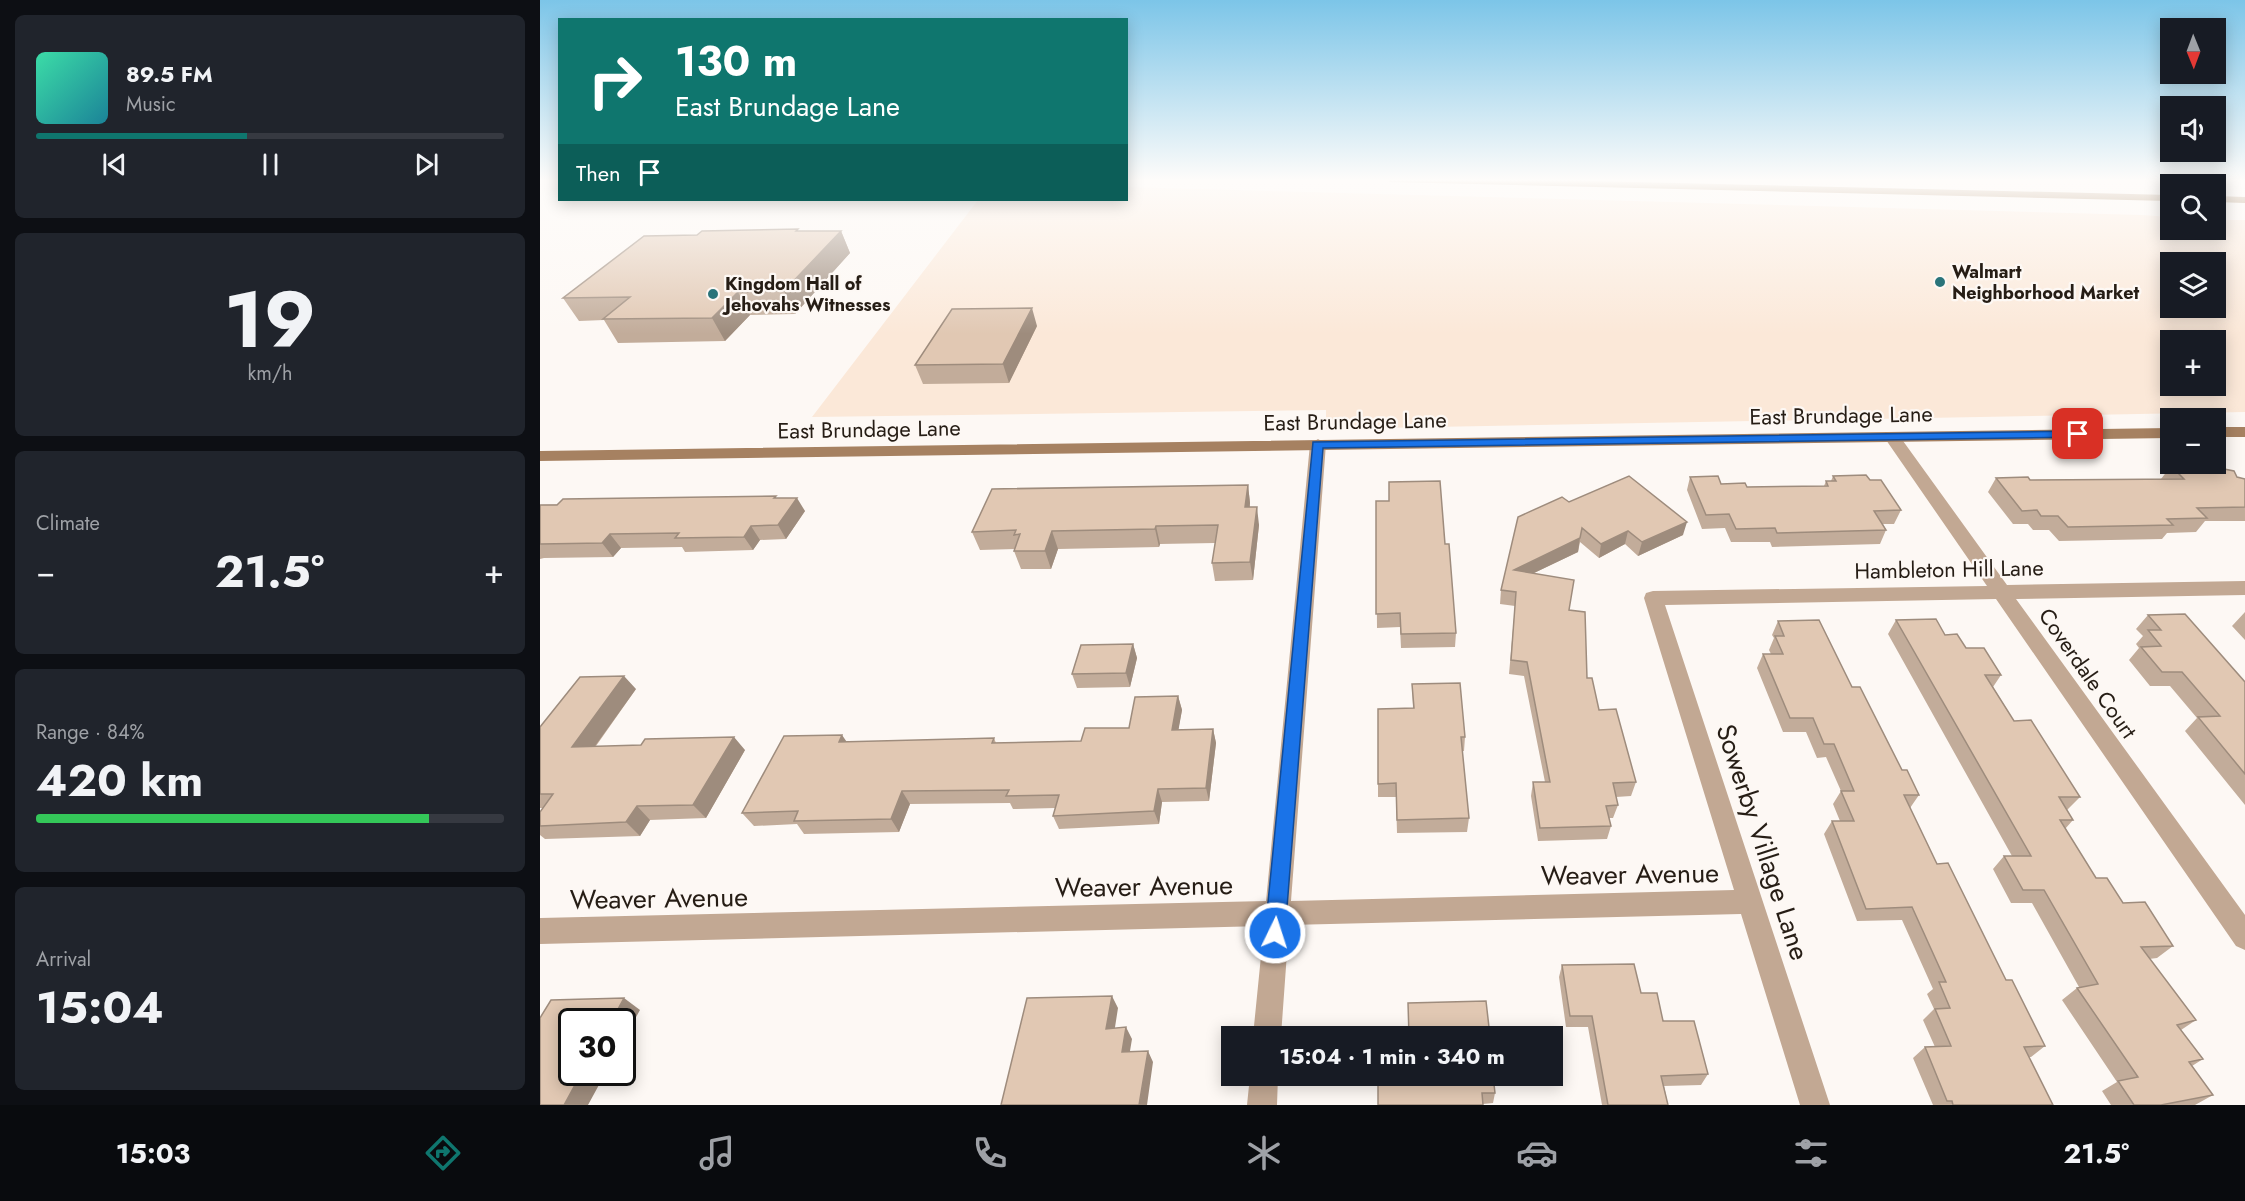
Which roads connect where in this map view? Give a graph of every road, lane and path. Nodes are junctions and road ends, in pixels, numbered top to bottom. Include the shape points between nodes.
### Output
1 (2226, 432) edge
2 (2245, 432) edge
3 (2160, 433) edge
4 (1892, 437) junction
5 (1317, 444) junction
6 (540, 456) edge
7 (2245, 588) edge
8 (2002, 592) junction
9 (1653, 598) joint
10 (1750, 902) junction
11 (1276, 912) junction
12 (540, 931) edge
13 (2245, 937) edge
14 (1268, 1026) edge
15 (1263, 1086) edge
16 (1262, 1105) edge
17 (1815, 1105) edge

1 - 2 main road
3 - 4 main road, East Brundage Lane
4 - 5 main road, East Brundage Lane
4 - 8 street, Coverdale Court
5 - 6 main road, East Brundage Lane
5 - 11 street
7 - 8 street, Hambleton Hill Lane
8 - 9 street, Hambleton Hill Lane
8 - 13 street, Coverdale Court
9 - 10 street, Sowerby Village Lane
10 - 11 street, Weaver Avenue
10 - 17 street, Sowerby Village Lane
11 - 12 street, Weaver Avenue
11 - 14 street
15 - 16 street

